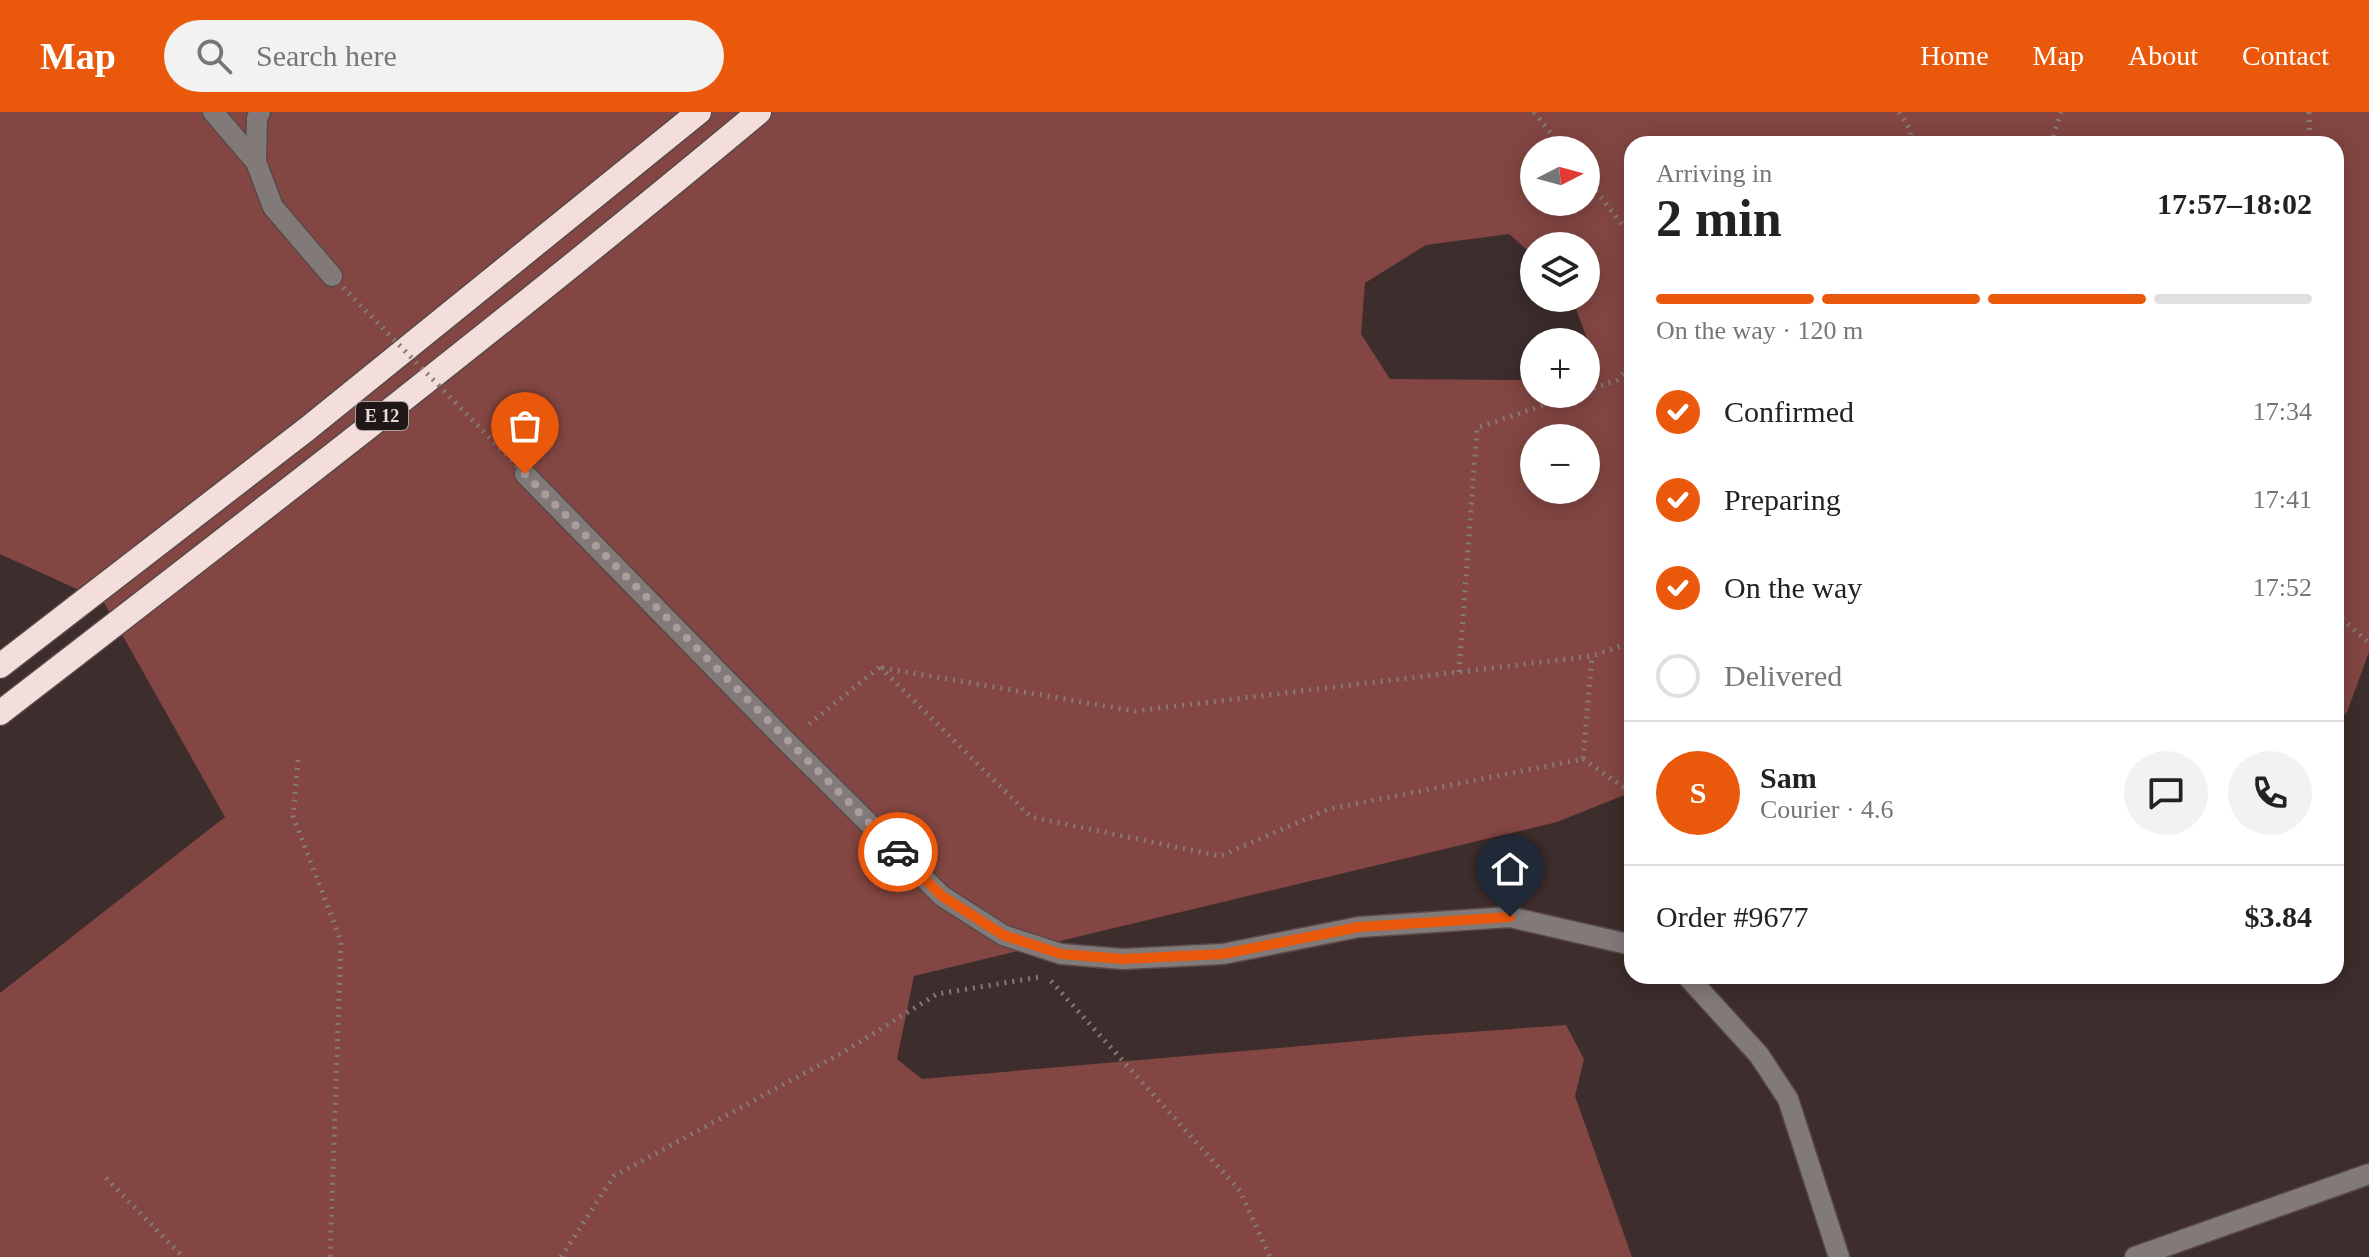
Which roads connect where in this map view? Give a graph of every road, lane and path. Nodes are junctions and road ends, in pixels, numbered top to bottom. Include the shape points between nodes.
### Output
1 (213, 112) edge
2 (260, 112) edge
3 (699, 112) edge
4 (759, 112) edge
5 (1534, 112) edge
6 (1899, 112) edge
7 (2061, 112) edge
8 (2309, 112) edge
9 (1553, 136) edge
10 (1910, 136) edge
11 (2054, 136) edge
12 (2310, 136) edge
13 (256, 162) junction
14 (1600, 196) edge
15 (1624, 227) edge
16 (332, 276) joint
17 (1624, 373) edge
18 (1600, 386) edge
19 (1535, 408) edge
20 (525, 474) joint
21 (2344, 620) edge
22 (2369, 643) edge
23 (1624, 645) edge
24 (1592, 656) junction
25 (0, 666) edge
26 (880, 667) junction
27 (1459, 672) junction
28 (0, 713) edge
29 (786, 741) junction
30 (1583, 759) junction
31 (298, 760) dead end
32 (1624, 787) edge
33 (1624, 943) edge
34 (1694, 984) edge
35 (2369, 1174) edge
36 (106, 1178) dead end
37 (183, 1257) edge
38 (330, 1257) edge
39 (561, 1257) edge
40 (1270, 1257) edge
41 (1839, 1257) edge
42 (2135, 1257) edge

1 - 13 street
2 - 13 street
3 - 25 highway, E 12 via 319,419
4 - 28 highway, E 12 via 333,456
5 - 9 path
6 - 10 path
7 - 11 path
8 - 12 path
13 - 16 street via 273,207
14 - 15 path
16 - 20 path, bridge
17 - 18 path
19 - 27 path via 1477,428
20 - 29 street
21 - 22 path
23 - 24 path
24 - 27 path
24 - 30 path
26 - 27 path via 1135,711
26 - 29 path
26 - 30 path via 1031,817 1220,856 1329,809
29 - 33 street via 942,896 1003,935 1061,954 1123,959 1223,954 1359,927 1510,917
30 - 32 path
31 - 38 path via 293,816 341,941
34 - 41 street via 1759,1055 1788,1099
35 - 42 street
36 - 37 path
39 - 40 path via 614,1176 840,1054 937,994 1046,976 1240,1191

